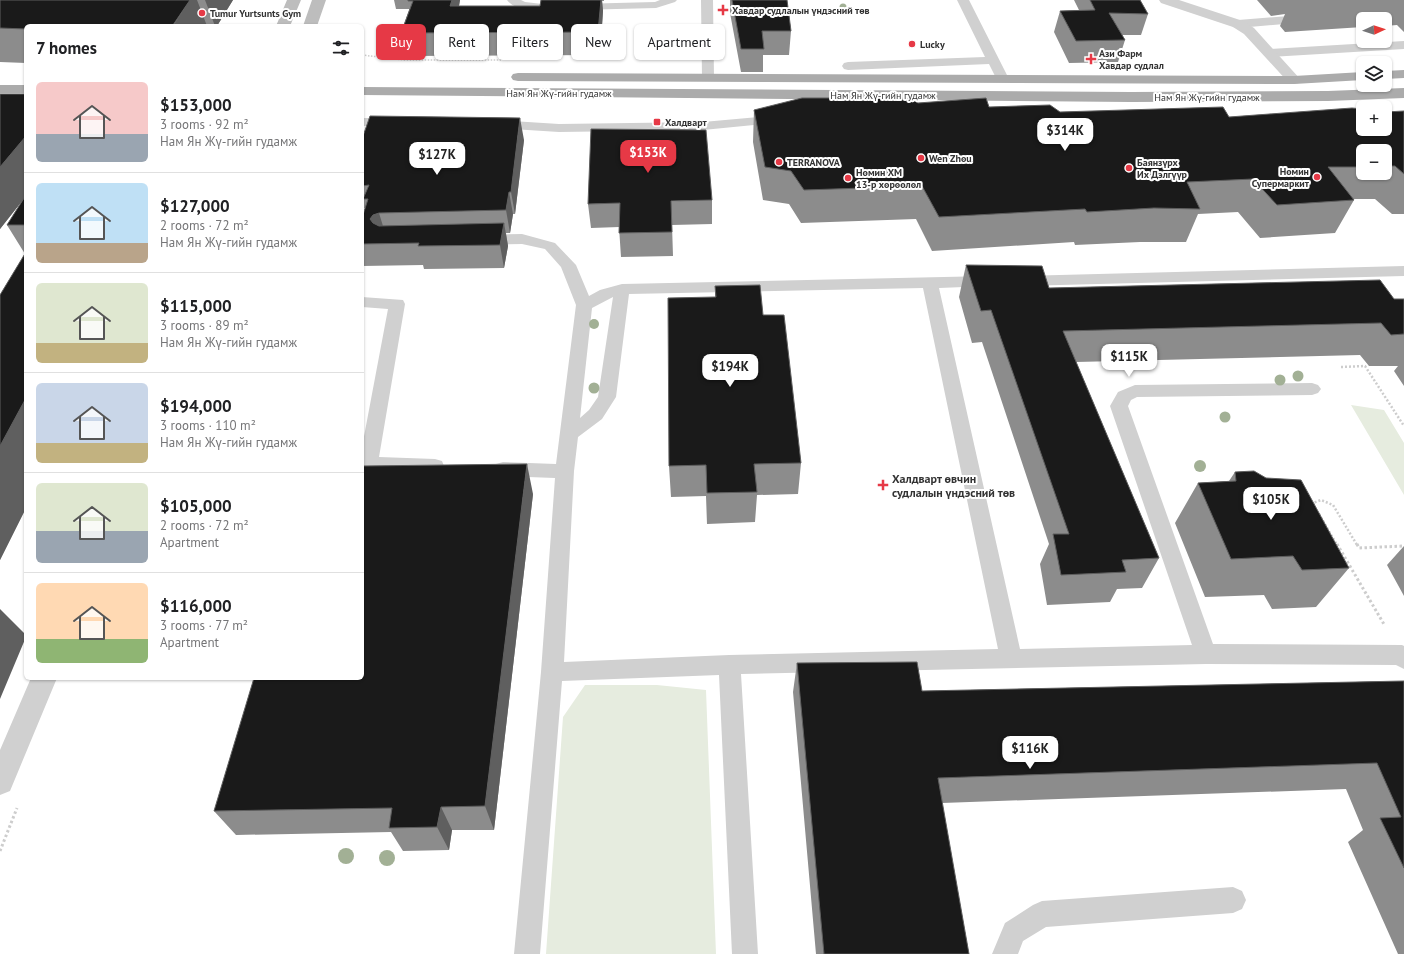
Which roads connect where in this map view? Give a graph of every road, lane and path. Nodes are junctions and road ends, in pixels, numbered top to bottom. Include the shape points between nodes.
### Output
1 (294, 0) edge
2 (319, 0) edge
3 (513, 0) edge
4 (671, 0) edge
5 (707, 0) edge
6 (963, 0) edge
7 (1166, 0) edge
8 (1325, 17) dead end
9 (284, 24) edge
10 (311, 24) edge
11 (1238, 24) junction
12 (1404, 45) edge
13 (1269, 53) junction
14 (994, 60) junction
15 (848, 66) dead end
16 (1404, 74) edge
17 (1392, 75) edge
18 (1356, 76) edge
19 (504, 77) dead end
20 (708, 78) junction
21 (1003, 79) junction
22 (1294, 80) junction
23 (0, 88) edge
24 (24, 89) edge
25 (364, 91) edge
26 (1404, 93) edge
27 (792, 118) edge
28 (364, 122) edge
29 (410, 122) edge
30 (481, 123) edge
31 (466, 240) edge
32 (1403, 272) edge
33 (930, 283) junction
34 (622, 289) junction
35 (364, 302) edge
36 (584, 305) junction
37 (1341, 367) dead end
38 (1312, 389) dead end
39 (1404, 426) edge
40 (569, 434) junction
41 (455, 467) edge
42 (486, 468) edge
43 (565, 471) junction
44 (1404, 546) edge
45 (1206, 654) junction
46 (1403, 657) edge
47 (1011, 658) junction
48 (729, 665) junction
49 (552, 672) junction
50 (43, 680) edge
51 (0, 782) edge
52 (1234, 900) dead end
53 (528, 954) edge
54 (745, 954) edge
55 (1006, 954) edge

1 - 9 main road
2 - 10 main road
3 - 4 lane via 522,5 545,8 656,5
5 - 20 lane
6 - 14 lane
7 - 11 street
8 - 11 street
11 - 13 street
12 - 13 lane
13 - 22 street
14 - 15 lane
14 - 21 lane
16 - 17 main road
18 - 22 main road, Нам Ян Жү-гийн гудамж
19 - 20 main road, Нам Ян Жү-гийн гудамж
20 - 21 main road, Нам Ян Жү-гийн гудамж
21 - 22 main road, Нам Ян Жү-гийн гудамж
23 - 24 main road
25 - 26 main road, Нам Ян Жү-гийн гудамж via 918,101
27 - 30 lane via 702,126 559,128
28 - 29 lane
31 - 36 lane via 522,239 550,246 568,264
32 - 33 lane
33 - 34 lane
33 - 47 lane
34 - 36 lane
34 - 40 lane via 607,396 601,410
35 - 41 lane via 397,304 368,464
36 - 40 lane
37 - 39 path via 1365,366
38 - 45 lane via 1135,391 1124,396 1119,406
40 - 43 lane
42 - 43 lane
43 - 49 lane
44 - 46 path via 1359,548 1333,505 1327,500 1317,500 1313,503
45 - 46 lane
45 - 47 lane
47 - 48 lane
48 - 49 lane
48 - 54 lane
49 - 53 lane
50 - 51 street
52 - 55 lane via 1042,914 1014,932

